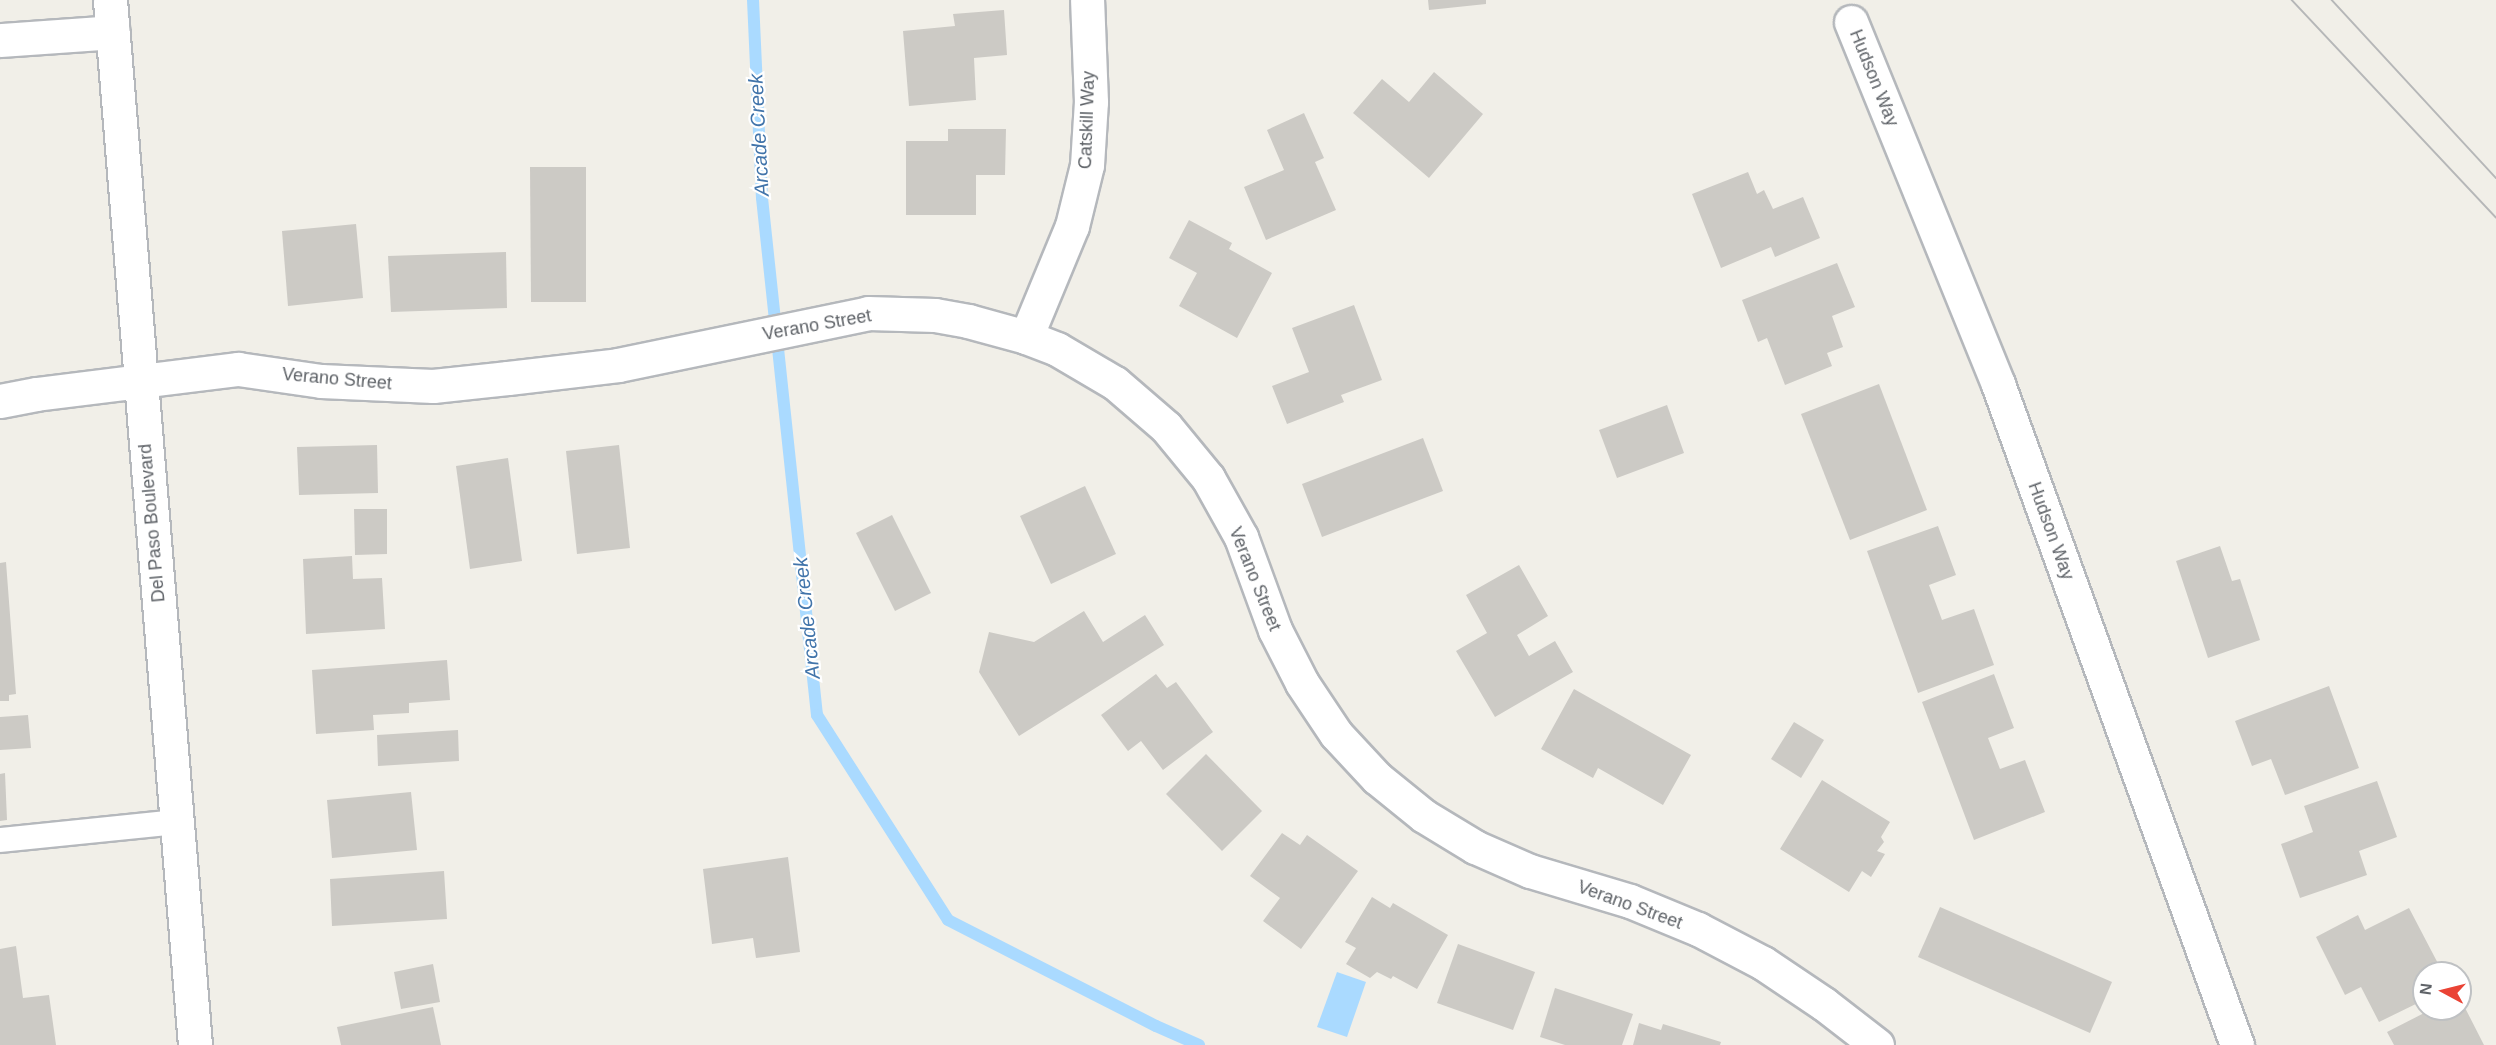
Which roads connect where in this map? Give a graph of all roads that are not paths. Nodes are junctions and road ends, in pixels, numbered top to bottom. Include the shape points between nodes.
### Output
1 (1087, 0) edge
2 (112, 16) edge
3 (1851, 22) dead end
4 (0, 40) edge
5 (1026, 337) junction
6 (140, 381) junction
7 (0, 401) edge
8 (177, 822) junction
9 (0, 840) edge
10 (195, 1045) edge
11 (1877, 1045) edge
12 (2236, 1045) edge

1 - 5 street, Catskill Way via 1091,102 1087,165 1072,226
2 - 4 street
2 - 6 street, Del Paso Boulevard
3 - 12 street, Hudson Way via 1998,384
5 - 6 street, Verano Street via 935,315 868,313 618,365 433,386 321,381 238,369
5 - 11 street, Verano Street via 1057,349 1115,383 1166,427 1208,478 1242,537 1275,630 1302,683 1336,734 1377,778 1424,816 1474,847 1530,871 1630,901 1698,929 1763,963
6 - 7 street, Verano Street
6 - 8 street, Del Paso Boulevard
8 - 9 lane
8 - 10 street, Del Paso Boulevard

